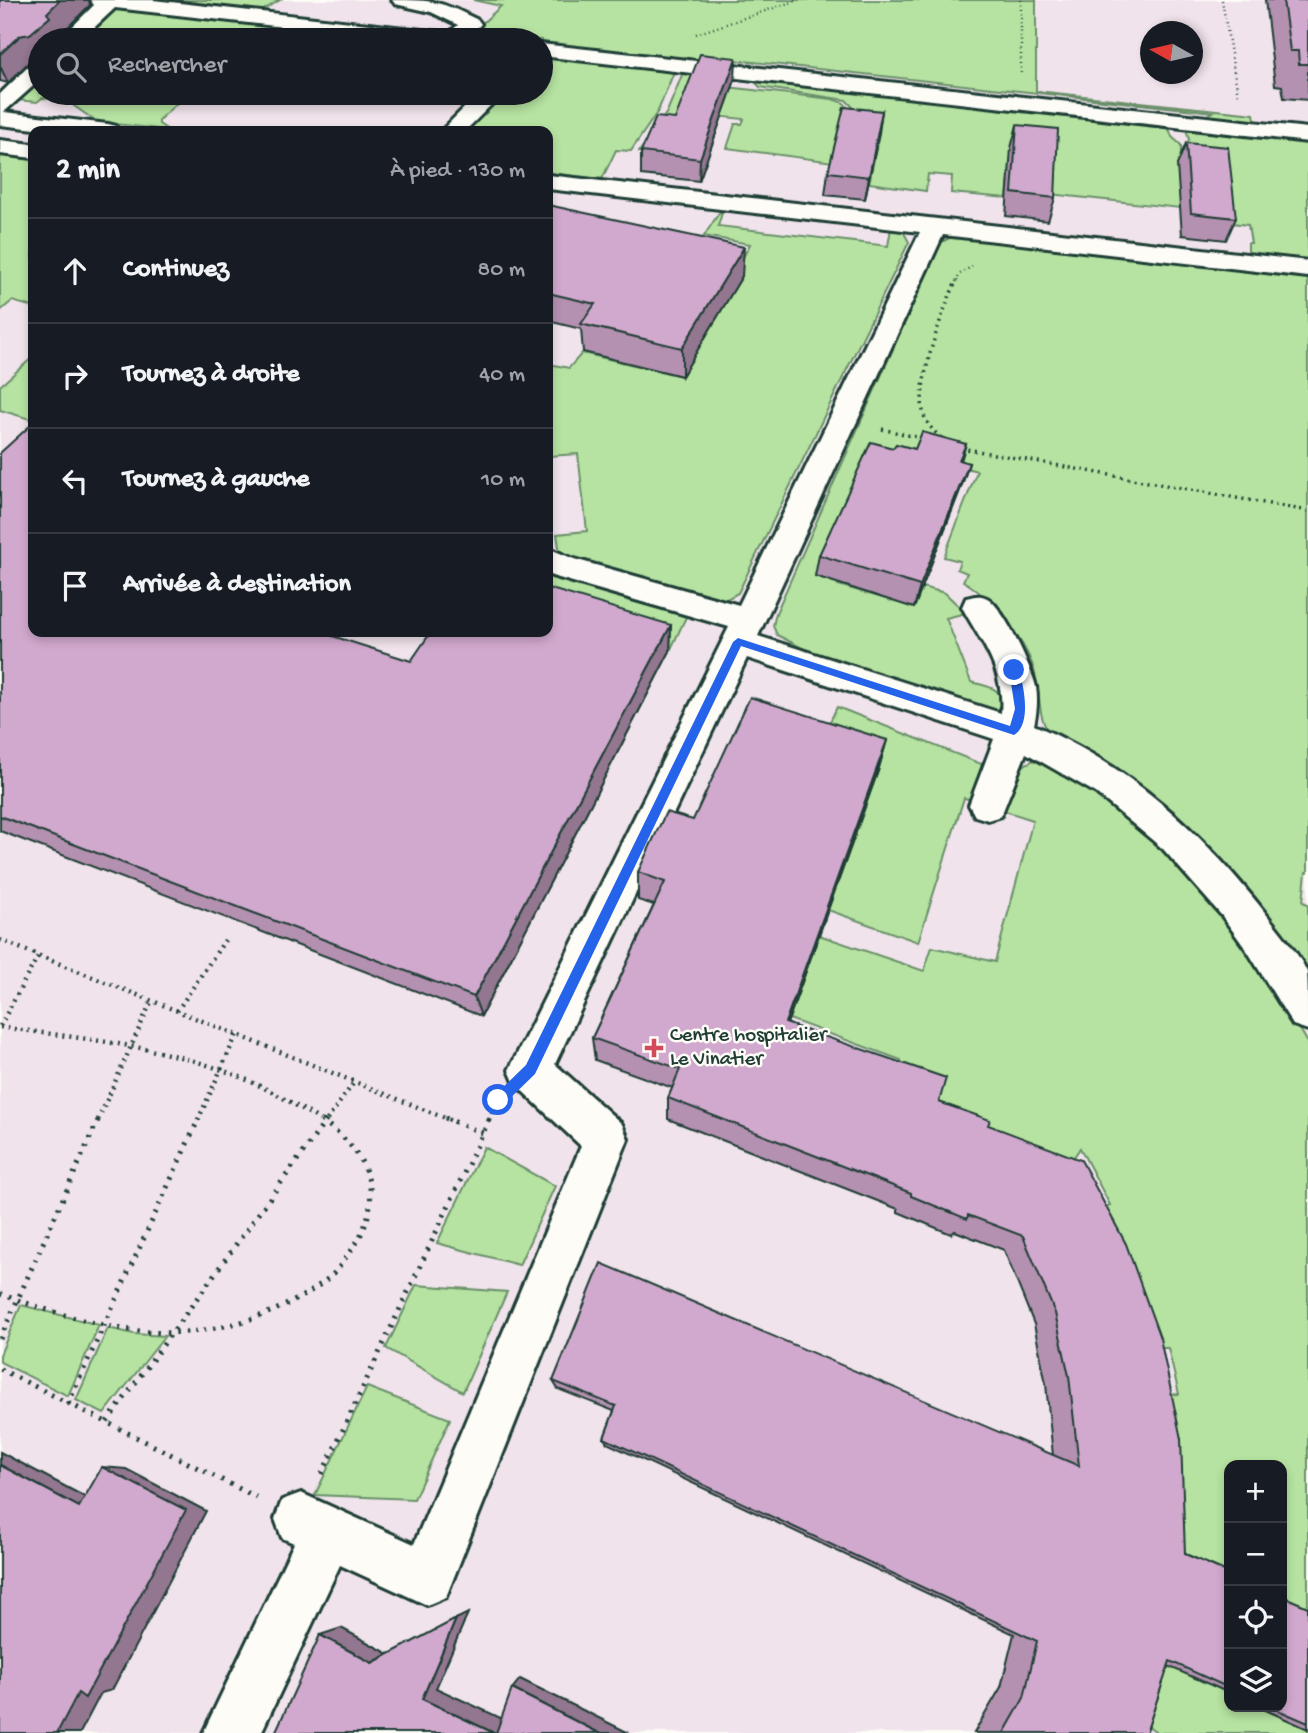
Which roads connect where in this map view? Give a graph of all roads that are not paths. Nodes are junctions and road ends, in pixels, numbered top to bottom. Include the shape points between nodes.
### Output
1 (298, 0) edge
2 (402, 0) edge
3 (105, 1) edge
4 (267, 20) junction
5 (80, 28) edge
6 (342, 28) edge
7 (467, 28) edge
8 (553, 51) edge
9 (28, 79) edge
10 (479, 105) edge
11 (0, 106) edge
12 (0, 118) edge
13 (66, 126) edge
14 (457, 126) edge
15 (1308, 135) edge
16 (0, 148) edge
17 (28, 151) edge
18 (553, 183) edge
19 (653, 193) junction
20 (640, 215) dead end
21 (935, 226) junction
22 (1308, 269) edge
23 (553, 562) edge
24 (978, 607) dead end
25 (743, 631) junction
26 (1014, 731) junction
27 (988, 805) dead end
28 (1308, 1011) edge
29 (231, 1733) edge

1 - 4 lane
2 - 7 lane via 437,7 471,24
3 - 4 lane
3 - 5 lane
4 - 6 lane
8 - 15 lane
9 - 11 lane
10 - 14 lane
12 - 13 lane
16 - 17 lane
18 - 19 lane
19 - 20 lane
19 - 21 lane
21 - 22 lane
21 - 25 lane
23 - 25 lane
24 - 26 lane via 1001,638 1014,670 1020,709
25 - 26 lane
25 - 29 lane via 530,1070 606,1139 427,1578 314,1526
26 - 27 lane
26 - 28 lane via 1076,761 1166,829 1232,900

